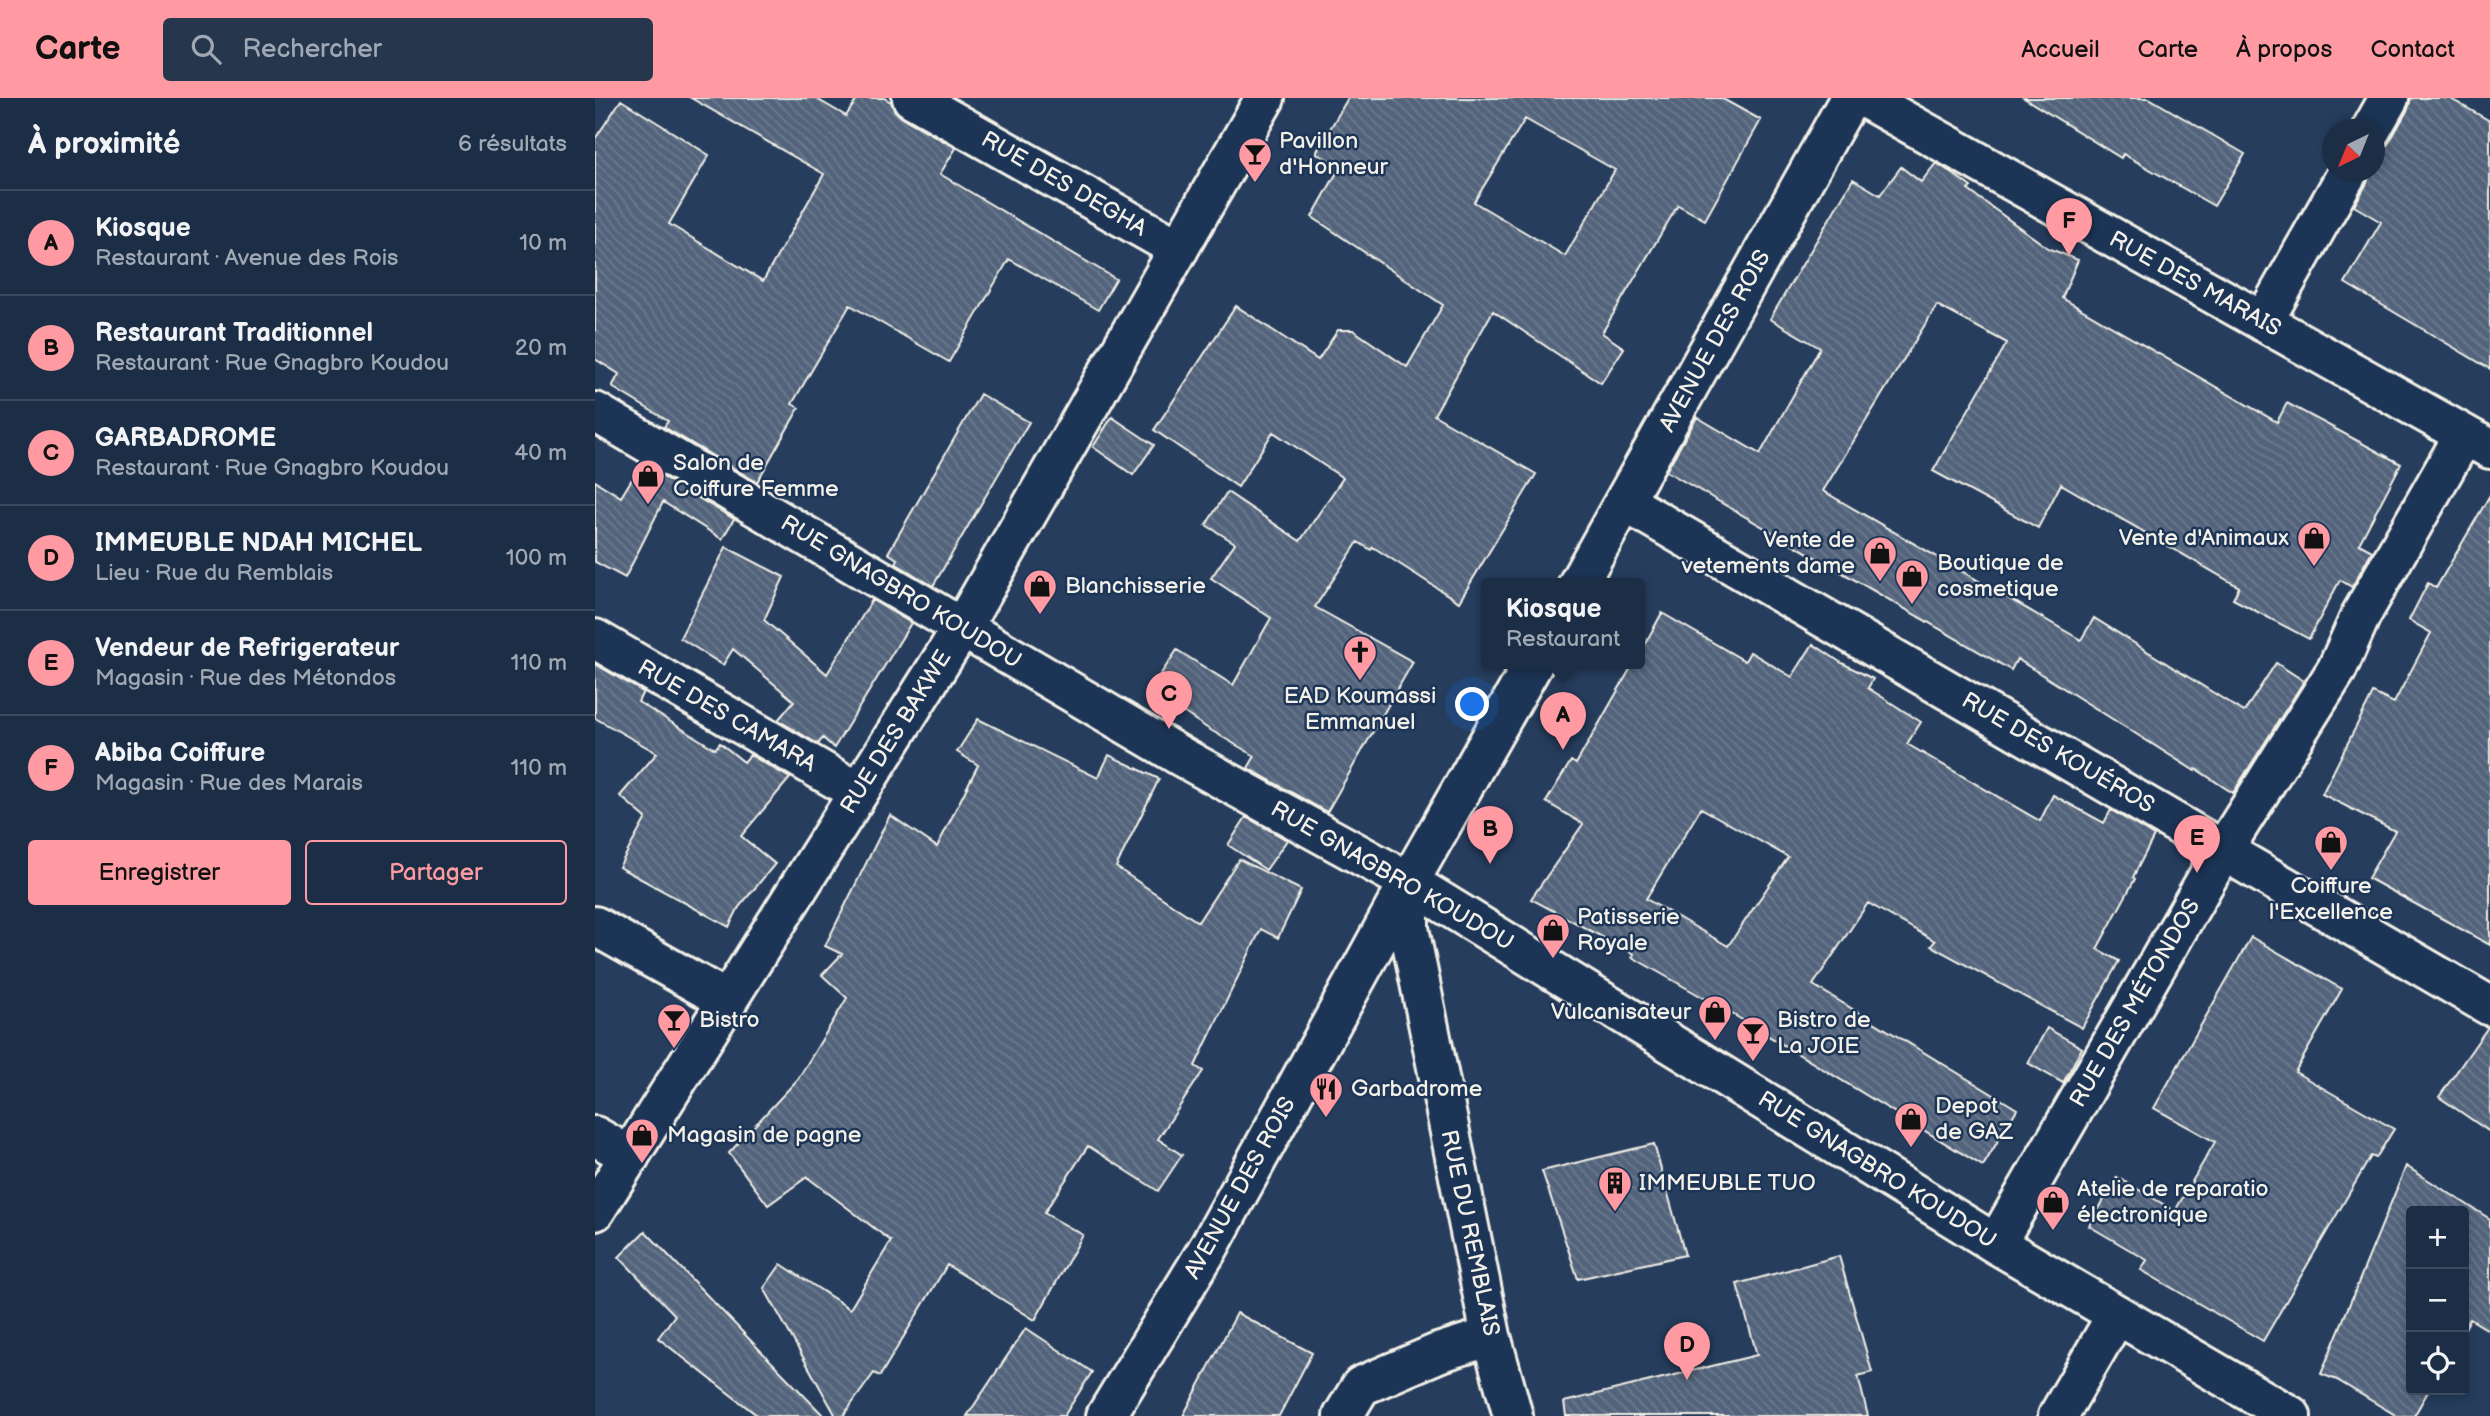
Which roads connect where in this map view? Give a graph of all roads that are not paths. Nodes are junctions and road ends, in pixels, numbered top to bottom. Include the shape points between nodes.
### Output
1 (912, 98) edge
2 (1265, 98) edge
3 (1850, 98) edge
4 (1864, 98) edge
5 (2389, 98) edge
6 (2377, 119) edge
7 (2342, 182) edge
8 (1179, 249) junction
9 (2263, 322) junction
10 (595, 412) edge
11 (2477, 442) edge
12 (1625, 502) junction
13 (1582, 578) edge
14 (962, 628) junction
15 (595, 639) edge
16 (1530, 669) edge
17 (858, 792) junction
18 (2224, 849) junction
19 (1409, 882) junction
20 (595, 926) edge
21 (728, 1001) junction
22 (2490, 1006) edge
23 (595, 1136) edge
24 (630, 1156) junction
25 (595, 1211) edge
26 (1996, 1244) junction
27 (2116, 1316) junction
28 (1491, 1336) junction
29 (1106, 1416) edge
30 (1343, 1416) edge
31 (1513, 1416) edge
32 (2058, 1416) edge
33 (2291, 1416) edge

1 - 8 street, RUE DES DEGHA
2 - 8 street, RUE DES BAKWE
3 - 12 street, AVENUE DES ROIS
4 - 9 street, RUE DES MARAIS
5 - 6 street
7 - 9 street
8 - 14 street, RUE DES BAKWE
9 - 11 street, RUE DES MARAIS
10 - 14 street, RUE GNAGBRO KOUDOU
11 - 18 street, RUE DES MÉTONDOS via 2361,615 2337,669
12 - 13 street, AVENUE DES ROIS
12 - 18 street, RUE DES KOUÉROS
14 - 17 street, RUE DES BAKWE
14 - 19 street, RUE GNAGBRO KOUDOU via 1181,757
15 - 17 street, RUE DES CAMARA
16 - 19 street, AVENUE DES ROIS
17 - 21 street, RUE DES BAKWE
18 - 22 street, RUE DES KOUÉROS
18 - 26 street, RUE DES MÉTONDOS
19 - 26 street, RUE GNAGBRO KOUDOU
19 - 28 street, RUE DU REMBLAIS via 1409,928
19 - 29 street, AVENUE DES ROIS via 1209,1247
20 - 21 street
21 - 24 street, RUE DES BAKWE
23 - 24 street
24 - 25 street, RUE DES BAKWE
26 - 27 street, RUE GNAGBRO KOUDOU
27 - 32 street
27 - 33 street, RUE GNAGBRO KOUDOU
28 - 30 street via 1361,1386
28 - 31 street, RUE DU REMBLAIS

